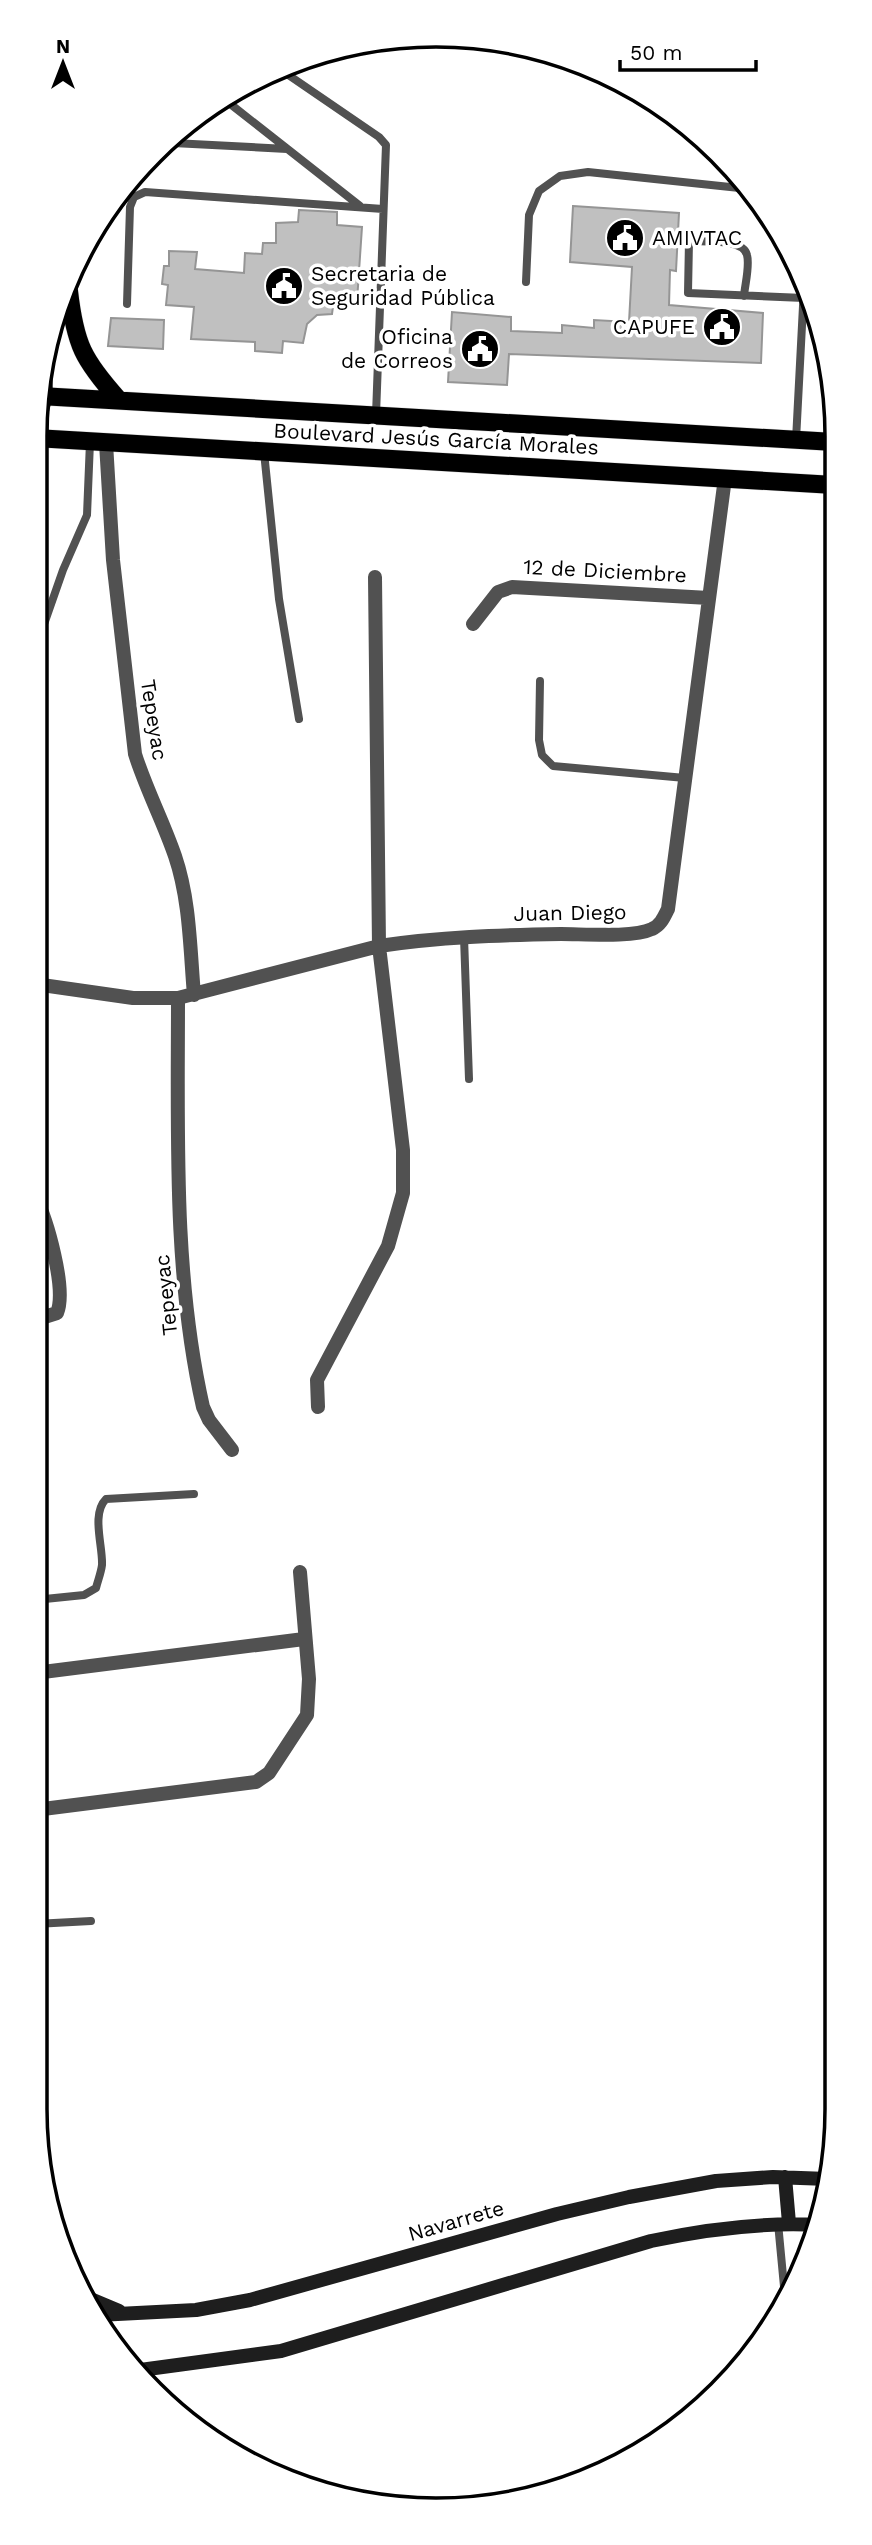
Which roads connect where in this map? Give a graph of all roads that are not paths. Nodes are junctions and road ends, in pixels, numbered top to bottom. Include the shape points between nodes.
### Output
1 (290, 76) edge
2 (232, 105) edge
3 (181, 143) edge
4 (287, 149) junction
5 (734, 187) edge
6 (361, 207) junction
7 (383, 209) junction
8 (526, 282) dead end
9 (744, 296) junction
10 (799, 298) edge
11 (71, 303) edge
12 (127, 304) dead end
13 (803, 309) edge
14 (50, 396) edge
15 (119, 400) junction
16 (375, 416) junction
17 (47, 438) edge
18 (796, 440) junction
19 (98, 442) junction
20 (825, 442) edge
21 (264, 452) junction
22 (725, 478) junction
23 (825, 484) edge
24 (375, 577) dead end
25 (709, 598) junction
26 (47, 616) edge
27 (473, 624) dead end
28 (540, 681) dead end
29 (299, 719) dead end
30 (685, 778) junction
31 (464, 937) junction
32 (379, 946) junction
33 (47, 986) edge
34 (194, 995) junction
35 (178, 998) junction
36 (470, 1079) dead end
37 (47, 1225) edge
38 (47, 1317) edge
39 (318, 1407) dead end
40 (232, 1450) dead end
41 (194, 1494) dead end
42 (300, 1572) dead end
43 (47, 1599) edge
44 (304, 1639) junction
45 (47, 1672) edge
46 (47, 1808) edge
47 (91, 1921) dead end
48 (47, 1923) edge
49 (785, 2177) junction
50 (818, 2179) edge
51 (784, 2223) junction
52 (807, 2224) edge
53 (785, 2281) edge
54 (99, 2302) edge
55 (124, 2313) junction
56 (106, 2314) edge
57 (148, 2369) edge

1 - 7 lane via 386,145
2 - 4 lane
3 - 4 lane
4 - 6 lane
5 - 8 lane via 588,172 560,176 539,191 529,215
6 - 7 lane
6 - 12 lane via 145,192 134,197 130,207
7 - 16 lane
9 - 9 lane via 688,293 689,242 737,243 743,248 747,256
9 - 10 lane
11 - 15 main road via 77,342 93,371
13 - 18 lane
14 - 15 main road, Boulevard Jesús García Morales
15 - 16 main road, Boulevard Jesús García Morales
16 - 18 main road, Boulevard Jesús García Morales
17 - 19 main road, Boulevard Jesús García Morales
18 - 20 main road, Boulevard Jesús García Morales
19 - 21 main road, Boulevard Jesús García Morales
19 - 26 lane via 87,515
19 - 34 street, Tepeyac via 135,754 183,884
21 - 22 main road, Boulevard Jesús García Morales
21 - 29 lane via 279,599
22 - 23 main road, Boulevard Jesús García Morales
22 - 25 street, Juan Diego
24 - 32 street
25 - 27 street, 12 de Diciembre via 512,586 498,592
25 - 30 street, Juan Diego
28 - 30 lane via 539,740 542,755 553,766
30 - 31 street, Juan Diego via 668,909 660,924 628,933
31 - 32 street, Juan Diego
31 - 36 lane
32 - 34 street, Juan Diego
32 - 39 street via 403,1150 403,1193 388,1247 317,1380
33 - 35 street, Juan Diego via 133,998
34 - 35 street, Juan Diego
35 - 40 street, Tepeyac via 178,1185 184,1273 203,1407
37 - 38 street via 61,1297 57,1313
41 - 43 lane via 106,1499 99,1516 102,1567 96,1588 84,1595
42 - 44 street
44 - 45 street
44 - 46 street via 307,1715 268,1773 256,1782
47 - 48 lane
49 - 50 main road, Navarrete
49 - 51 main road
49 - 55 main road, Navarrete via 716,2181 629,2197 250,2300 196,2311
51 - 52 main road
51 - 53 lane
51 - 57 main road via 703,2230 651,2241 281,2351
54 - 55 main road
55 - 56 main road, Navarrete

